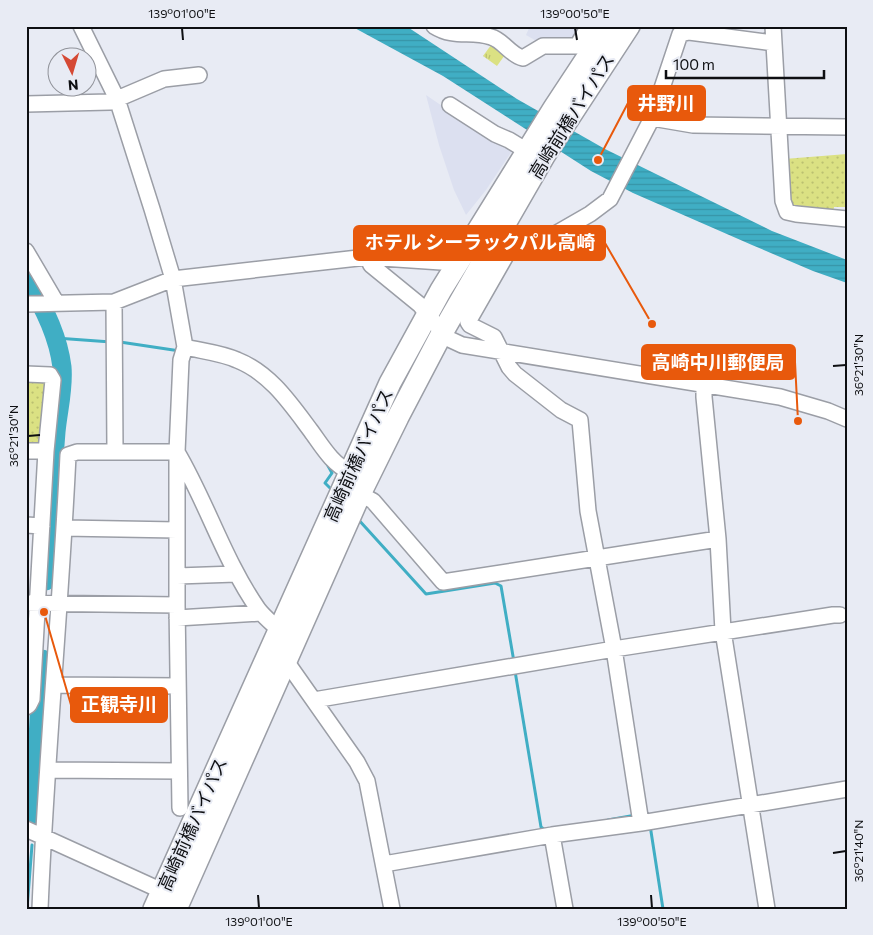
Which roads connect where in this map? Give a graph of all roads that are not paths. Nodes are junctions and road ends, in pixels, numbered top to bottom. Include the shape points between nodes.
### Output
1 (81, 26) edge
2 (434, 26) edge
3 (589, 26) edge
4 (608, 26) edge
5 (629, 26) edge
6 (773, 26) edge
7 (679, 30) edge
8 (774, 43) junction
9 (199, 76) dead end
10 (117, 99) junction
11 (26, 104) edge
12 (450, 105) dead end
13 (562, 113) junction
14 (652, 118) junction
15 (779, 127) junction
16 (847, 127) edge
17 (534, 151) junction
18 (847, 219) edge
19 (26, 251) edge
20 (367, 257) junction
21 (441, 262) dead end
22 (173, 279) junction
23 (52, 302) junction
24 (114, 302) junction
25 (27, 304) edge
26 (427, 314) junction
27 (442, 333) junction
28 (184, 351) junction
29 (502, 353) junction
30 (26, 374) edge
31 (704, 385) junction
32 (847, 419) edge
33 (26, 451) edge
34 (46, 451) junction
35 (115, 451) junction
36 (177, 452) junction
37 (350, 472) junction
38 (360, 494) junction
39 (26, 526) edge
40 (42, 526) junction
41 (64, 528) junction
42 (177, 530) junction
43 (718, 539) junction
44 (597, 557) junction
45 (236, 574) junction
46 (177, 576) junction
47 (44, 603) edge
48 (177, 611) junction
49 (261, 613) junction
50 (840, 615) dead end
51 (280, 631) junction
52 (723, 631) junction
53 (614, 649) junction
54 (286, 661) junction
55 (54, 685) junction
56 (178, 686) junction
57 (314, 700) junction
58 (26, 707) edge
59 (49, 770) junction
60 (179, 771) junction
61 (847, 789) edge
62 (751, 805) junction
63 (180, 808) dead end
64 (641, 823) junction
65 (26, 829) edge
66 (552, 835) junction
67 (43, 836) junction
68 (384, 864) junction
69 (158, 899) edge
70 (181, 906) edge
71 (40, 909) edge
72 (392, 909) edge
73 (565, 909) edge
74 (768, 909) edge

1 - 10 street
2 - 3 street via 452,34 493,37 523,58 543,46 577,46
4 - 13 highway, 高崎前橋バイパス
5 - 13 highway, 高崎前橋バイパス
6 - 8 street
7 - 8 street
7 - 14 street
8 - 15 street
9 - 10 street via 164,78
10 - 11 street via 110,102
10 - 22 street
12 - 17 street via 495,134
13 - 17 highway, 高崎前橋バイパス
14 - 15 street via 693,125
14 - 29 street via 612,196 564,230 508,252 468,322 494,337
15 - 16 street
15 - 18 street via 783,201 787,212
17 - 26 highway, 高崎前橋バイパス
17 - 27 highway, 高崎前橋バイパス
19 - 23 street
20 - 21 street
20 - 22 street
20 - 26 street via 371,265 420,304
22 - 24 street
22 - 28 street
23 - 24 street
23 - 25 street
24 - 35 street
26 - 27 street
26 - 37 highway, 高崎前橋バイパス via 390,384
27 - 29 street via 462,345
27 - 38 highway, 高崎前橋バイパス
28 - 36 street
28 - 37 street via 236,359 259,372 290,403 335,463
29 - 31 street
29 - 44 street via 515,374 560,410 580,420 587,504
30 - 34 street via 50,375 53,380
31 - 32 street via 780,397
31 - 43 street
33 - 34 street
34 - 40 street
35 - 36 street
35 - 41 street via 68,455
36 - 42 street
36 - 45 street
37 - 51 highway, 高崎前橋バイパス
38 - 44 street via 373,501 443,582
38 - 54 highway, 高崎前橋バイパス
39 - 40 street
40 - 47 street
41 - 42 street
41 - 47 street
42 - 46 street
43 - 44 street
43 - 52 street
44 - 53 street
45 - 46 street
45 - 49 street
46 - 48 street
47 - 48 street
47 - 55 street
47 - 58 street via 32,699 30,706
48 - 49 street
48 - 56 street
49 - 51 street
50 - 52 street
51 - 69 highway, 高崎前橋バイパス
52 - 53 street
52 - 62 street
53 - 57 street
53 - 64 street
54 - 57 street
54 - 70 highway, 高崎前橋バイパス
55 - 56 street
55 - 59 street
56 - 60 street
57 - 68 street via 367,781
59 - 60 street
59 - 67 street
60 - 63 street
61 - 62 street
62 - 64 street
62 - 74 street
64 - 66 street
65 - 67 street
66 - 68 street
66 - 73 street
67 - 69 street
67 - 71 street
68 - 72 street
69 - 70 street

